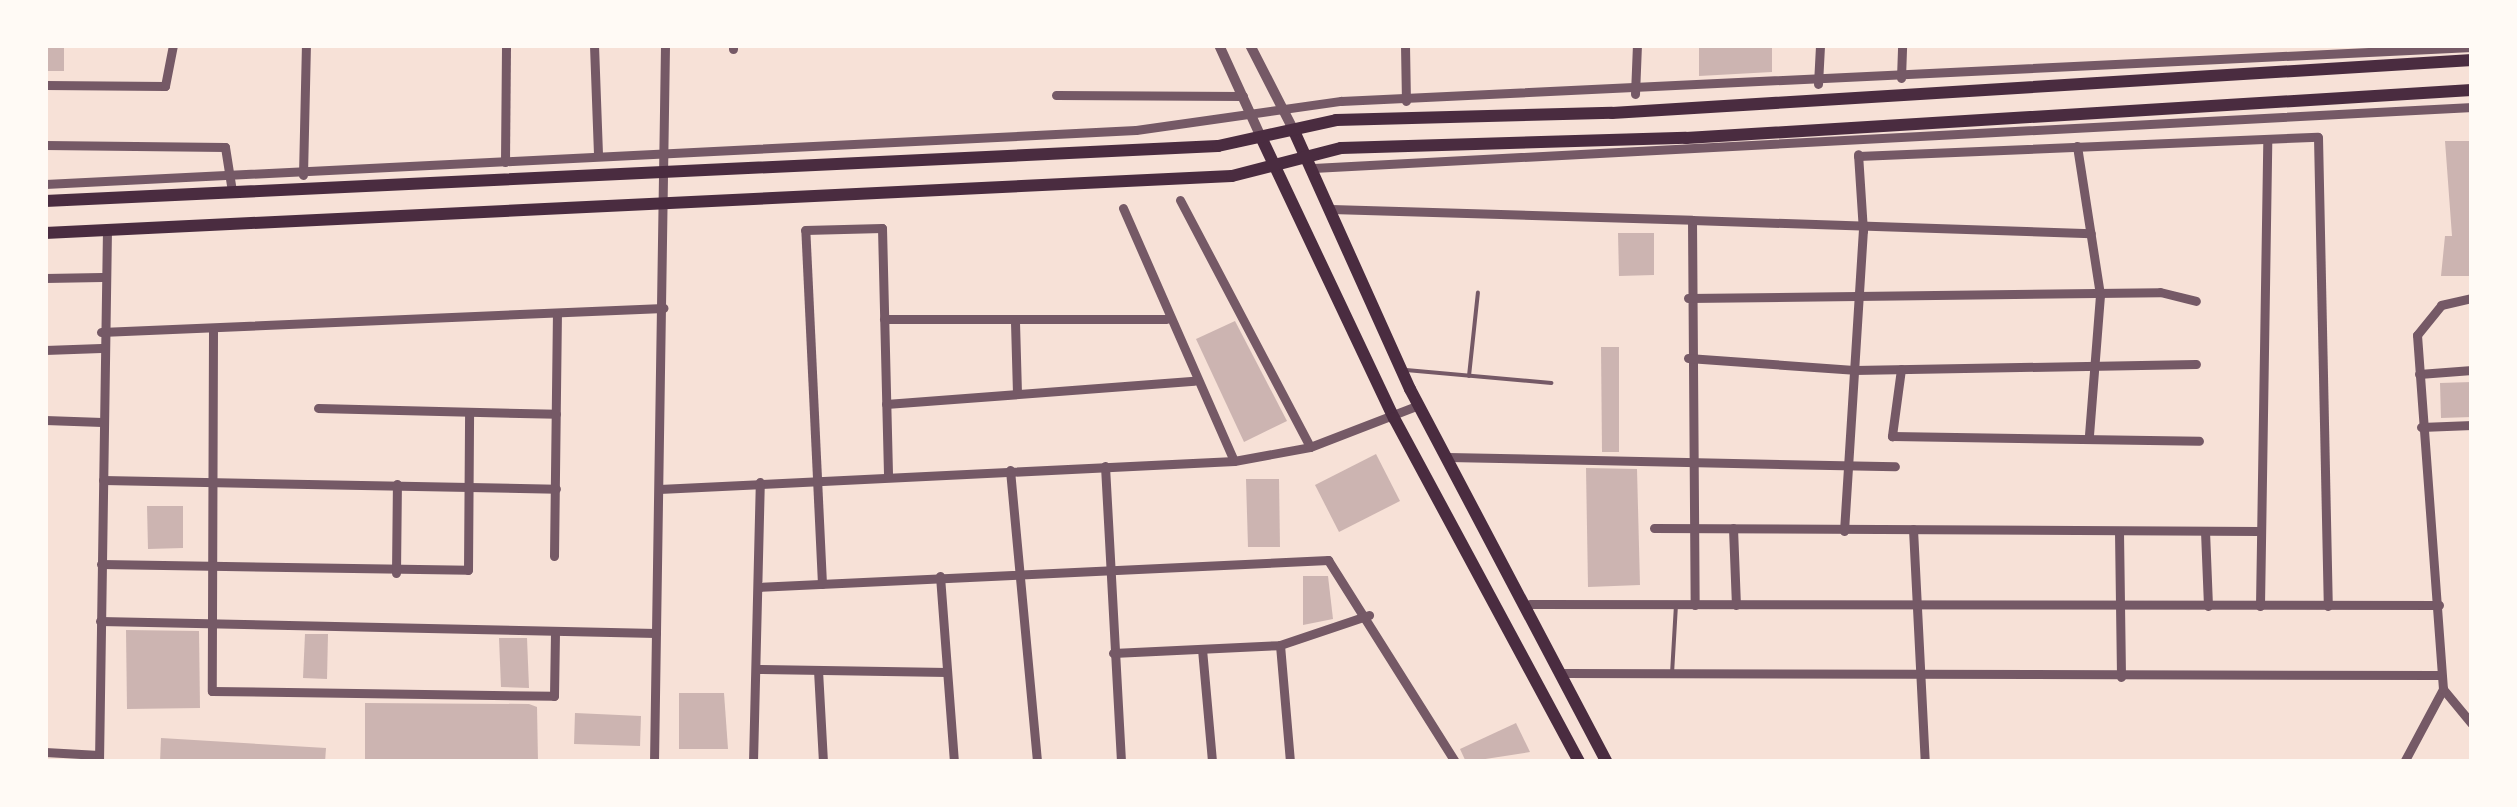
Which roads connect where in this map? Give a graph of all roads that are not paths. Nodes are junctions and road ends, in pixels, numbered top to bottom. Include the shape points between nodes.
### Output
1 (173, 45) edge
2 (306, 45) edge
3 (506, 45) edge
4 (594, 45) edge
5 (664, 45) edge
6 (1218, 45) edge
7 (1250, 45) edge
8 (1405, 45) edge
9 (1636, 45) edge
10 (1820, 45) edge
11 (1902, 45) edge
12 (2472, 48) edge
13 (2341, 50) edge
14 (2472, 60) edge
15 (1901, 78) junction
16 (1818, 84) junction
17 (45, 86) edge
18 (2472, 90) edge
19 (1635, 94) junction
20 (1056, 95) dead end
21 (1242, 96) junction
22 (1406, 101) junction
23 (2472, 108) edge
24 (1286, 112) junction
25 (1252, 118) junction
26 (1294, 131) junction
27 (1261, 138) junction
28 (2267, 140) junction
29 (1857, 142) junction
30 (45, 144) edge
31 (2077, 146) junction
32 (666, 153) junction
33 (598, 156) junction
34 (1858, 156) junction
35 (505, 162) junction
36 (1311, 163) junction
37 (666, 169) junction
38 (1275, 171) junction
39 (302, 174) junction
40 (45, 184) edge
41 (231, 184) junction
42 (1180, 200) dead end
43 (45, 201) edge
44 (666, 201) junction
45 (1123, 208) dead end
46 (1331, 209) junction
47 (1692, 220) junction
48 (107, 230) junction
49 (1864, 232) junction
50 (45, 233) edge
51 (2090, 233) junction
52 (102, 277) junction
53 (45, 278) edge
54 (1478, 292) dead end
55 (2100, 296) junction
56 (1688, 298) junction
57 (2472, 298) edge
58 (1860, 300) junction
59 (2196, 300) dead end
60 (663, 308) junction
61 (557, 315) junction
62 (884, 319) junction
63 (1166, 319) junction
64 (1015, 322) junction
65 (101, 332) junction
66 (213, 332) junction
67 (102, 348) junction
68 (45, 350) edge
69 (1688, 358) junction
70 (2196, 364) dead end
71 (2090, 367) junction
72 (1901, 369) junction
73 (1401, 370) junction
74 (1854, 370) junction
75 (2472, 370) edge
76 (2419, 374) junction
77 (1469, 376) junction
78 (1194, 381) junction
79 (1551, 383) dead end
80 (1018, 392) junction
81 (886, 404) junction
82 (1418, 405) junction
83 (318, 408) dead end
84 (469, 412) junction
85 (556, 414) junction
86 (1394, 418) junction
87 (45, 420) edge
88 (102, 422) junction
89 (2472, 425) edge
90 (2420, 427) junction
91 (2089, 436) junction
92 (2200, 440) dead end
93 (1310, 447) junction
94 (1448, 457) junction
95 (1694, 460) junction
96 (1234, 461) junction
97 (1845, 464) junction
98 (1104, 466) junction
99 (1895, 466) dead end
100 (1010, 470) junction
101 (888, 474) junction
102 (818, 478) junction
103 (103, 480) junction
104 (217, 481) junction
105 (760, 482) junction
106 (397, 484) junction
107 (469, 486) junction
108 (556, 489) junction
109 (659, 490) junction
110 (1694, 526) junction
111 (1654, 528) dead end
112 (1733, 528) junction
113 (1913, 529) junction
114 (1844, 531) junction
115 (2205, 531) junction
116 (2259, 531) junction
117 (2119, 532) junction
118 (554, 556) dead end
119 (100, 564) junction
120 (1110, 567) junction
121 (216, 568) junction
122 (1025, 571) junction
123 (396, 573) junction
124 (940, 576) junction
125 (822, 584) junction
126 (758, 587) junction
127 (1913, 600) junction
128 (1530, 604) junction
129 (1676, 604) junction
130 (1695, 604) junction
131 (1736, 605) junction
132 (2439, 605) junction
133 (2121, 606) junction
134 (2208, 606) junction
135 (2260, 606) junction
136 (2328, 606) junction
137 (1368, 616) junction
138 (100, 621) junction
139 (214, 624) junction
140 (555, 631) junction
141 (656, 633) junction
142 (1280, 644) junction
143 (1202, 649) junction
144 (1113, 652) junction
145 (756, 669) junction
146 (818, 670) junction
147 (947, 672) junction
148 (1916, 672) junction
149 (1563, 673) junction
150 (1672, 674) junction
151 (2438, 675) junction
152 (2121, 677) junction
153 (2443, 689) junction
154 (2472, 724) edge
155 (45, 752) edge
156 (99, 758) edge
157 (654, 762) edge
158 (754, 762) edge
159 (823, 762) edge
160 (954, 762) edge
161 (1036, 762) edge
162 (1122, 762) edge
163 (1212, 762) edge
164 (1290, 762) edge
165 (1455, 762) edge
166 (1579, 762) edge
167 (1606, 762) edge
168 (1925, 762) edge
169 (2404, 762) edge

1 - 17 street via 164,86
2 - 39 street
3 - 35 street
4 - 33 street
5 - 32 street
6 - 21 street
7 - 24 street
8 - 22 street
9 - 19 street
10 - 16 street
11 - 15 street
12 - 13 street
13 - 15 street
14 - 26 main road via 1612,114 1336,120
15 - 16 street
16 - 19 street
18 - 36 main road via 1686,138 1341,148
19 - 22 street
20 - 21 street
21 - 25 street
22 - 24 street
23 - 29 street
24 - 25 street
24 - 26 street
25 - 27 street
25 - 32 street
26 - 27 main road
26 - 36 main road
27 - 37 main road
27 - 38 main road
28 - 31 street
28 - 116 street
28 - 136 street via 2318,137
29 - 34 street
29 - 36 street
30 - 41 street via 225,147
31 - 34 street
31 - 51 street
32 - 33 street
32 - 37 street
33 - 35 street
34 - 49 street
35 - 39 street
36 - 38 main road
36 - 46 main road
37 - 41 main road
37 - 44 street
38 - 44 main road
38 - 86 main road
39 - 41 street
40 - 41 street
41 - 43 main road
42 - 93 street
44 - 48 main road
44 - 60 street
45 - 63 street
46 - 47 street
46 - 73 main road
47 - 49 street
47 - 56 street
48 - 50 main road
48 - 52 street
49 - 51 street
49 - 58 street
51 - 55 street
52 - 53 street
52 - 65 street
54 - 77 lane
55 - 58 street
55 - 59 street via 2160,292
55 - 71 street
56 - 58 street
56 - 69 street
57 - 76 street via 2427,317 2418,335
58 - 74 street
60 - 61 street
60 - 109 street
61 - 66 street
61 - 85 street
62 - 64 street
62 - 81 street
62 - 102 street via 882,228 805,230
63 - 64 street
63 - 78 street
64 - 80 street
65 - 66 street
65 - 67 street
66 - 104 street
67 - 68 street
67 - 88 street
69 - 74 street
69 - 95 street
70 - 71 street
71 - 72 street
71 - 91 street
72 - 74 street
72 - 91 street via 1892,436
73 - 77 lane
73 - 82 main road
74 - 97 street
75 - 76 street
76 - 90 street
77 - 79 lane
78 - 80 street
78 - 96 street
80 - 81 street
81 - 101 street
82 - 86 street
82 - 94 main road
83 - 84 street
84 - 85 street
84 - 107 street
85 - 108 street
86 - 93 street
86 - 166 main road
87 - 88 street
88 - 103 street
89 - 90 street
90 - 132 street
91 - 92 street
93 - 96 street
94 - 95 street
94 - 128 main road
95 - 97 street
95 - 110 street
96 - 98 street
97 - 99 street
97 - 114 street
98 - 100 street
98 - 120 street
100 - 101 street
100 - 122 street
101 - 102 street
102 - 105 street
102 - 125 street
103 - 104 street
103 - 119 street
104 - 106 street
104 - 121 street
105 - 109 street
105 - 126 street
106 - 107 street
106 - 123 street
107 - 108 street
107 - 123 street via 468,570
108 - 118 street
109 - 141 street
110 - 111 street
110 - 112 street
110 - 130 street
112 - 114 street
112 - 131 street
113 - 114 street
113 - 117 street
113 - 127 street
115 - 116 street
115 - 117 street
115 - 134 street
116 - 135 street
117 - 133 street
119 - 121 street
119 - 138 street
120 - 122 street
120 - 137 street via 1328,560
120 - 144 street
121 - 123 street
121 - 139 street
122 - 124 street
122 - 161 street
124 - 125 street
124 - 147 street
125 - 126 street
126 - 145 street
127 - 131 street
127 - 133 street
127 - 148 street
128 - 129 street
128 - 149 main road
129 - 130 street
129 - 150 lane
130 - 131 street
132 - 136 street
132 - 151 street
133 - 134 street
133 - 152 street
134 - 135 street
135 - 136 street
137 - 142 street
137 - 165 street
138 - 139 street
138 - 156 street
139 - 140 street
139 - 140 street via 212,691 554,696
140 - 141 street
141 - 157 street
142 - 143 street
142 - 164 street
143 - 144 street
143 - 163 street
144 - 162 street
145 - 146 street
145 - 158 street
146 - 147 street
146 - 159 street
147 - 160 street
148 - 150 street
148 - 152 street
148 - 168 street
149 - 150 street
149 - 167 main road
151 - 152 street
151 - 153 street
153 - 154 street
153 - 169 street
155 - 156 street

